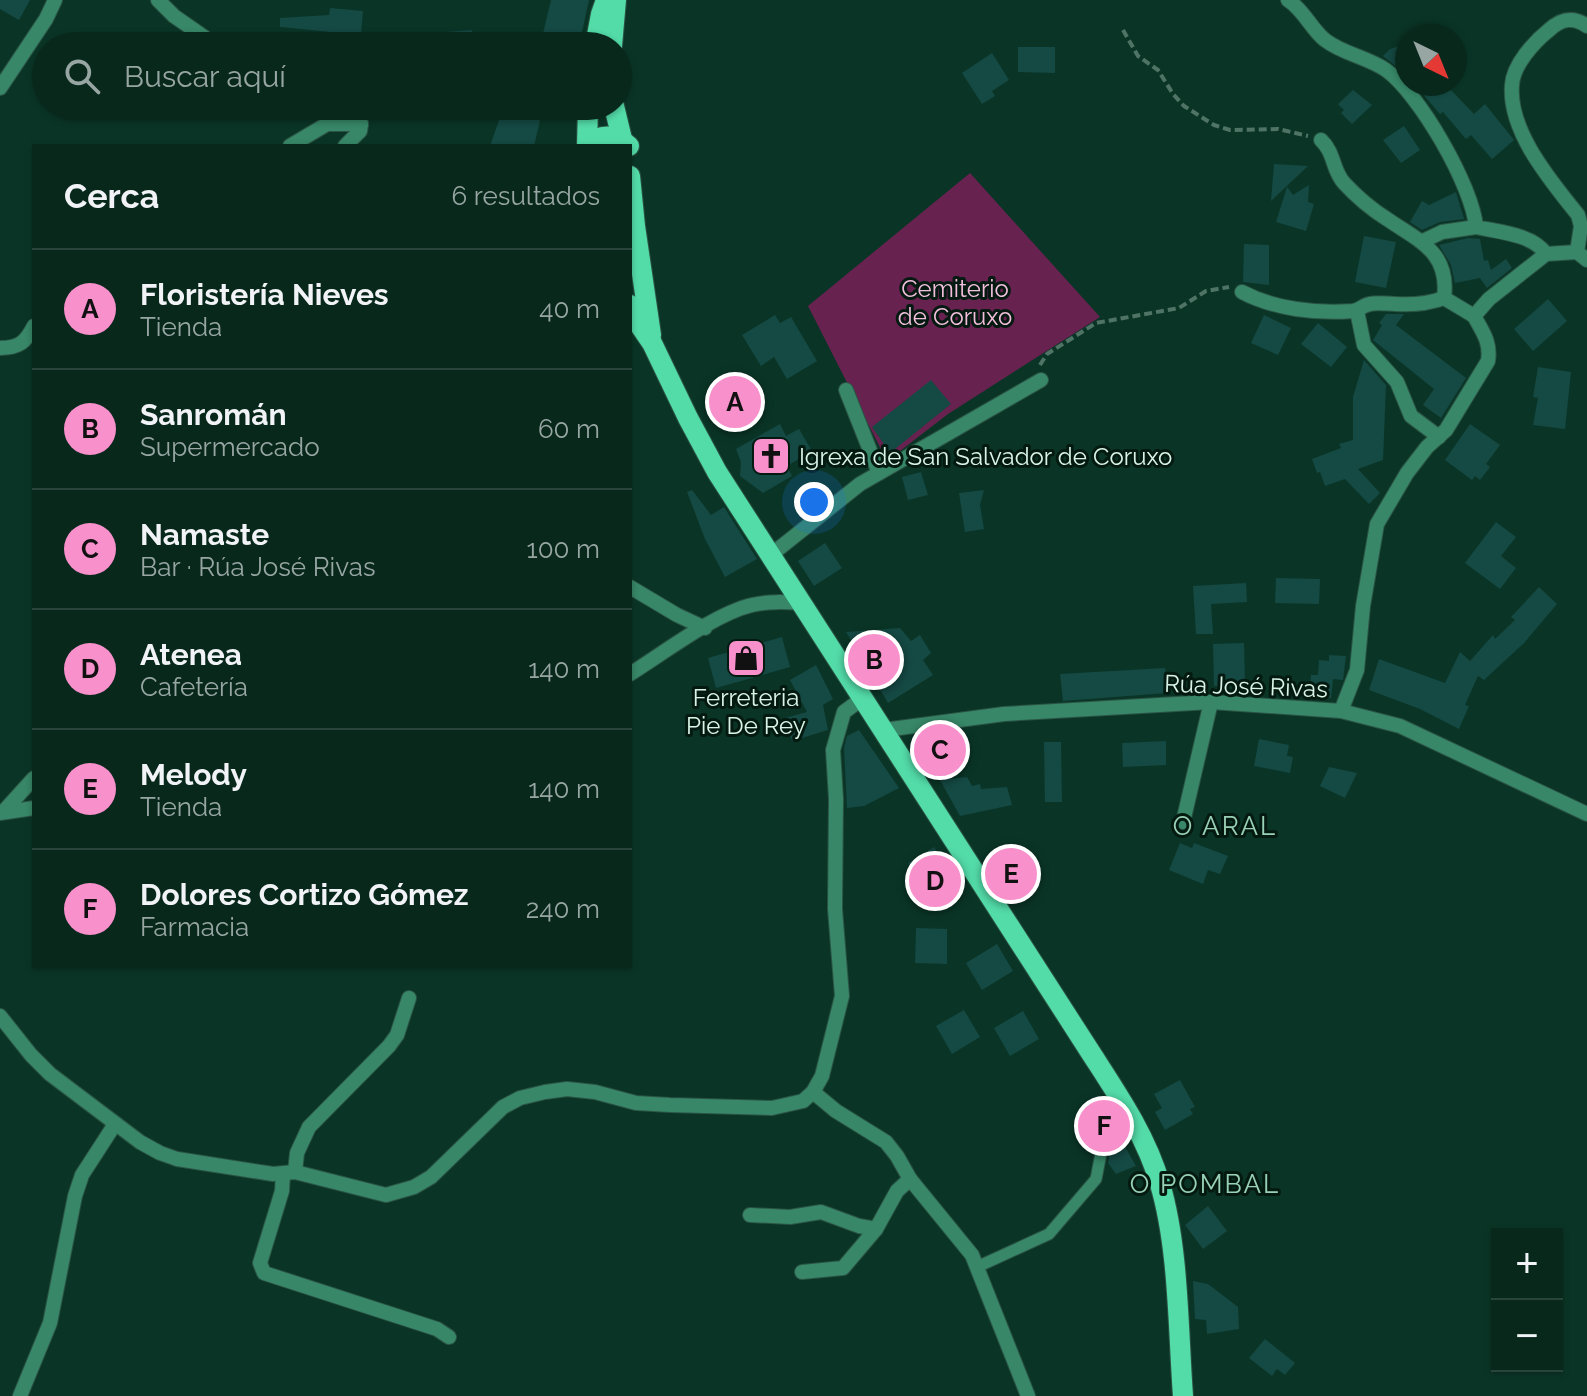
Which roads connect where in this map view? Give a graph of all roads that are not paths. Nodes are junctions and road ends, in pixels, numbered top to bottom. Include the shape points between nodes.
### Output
1 (55, 0) edge
2 (158, 0) edge
3 (606, 0) edge
4 (616, 0) edge
5 (1288, 0) edge
6 (1587, 26) edge
7 (37, 32) edge
8 (197, 32) edge
9 (598, 32) edge
10 (613, 32) edge
11 (32, 40) edge
12 (0, 88) edge
13 (360, 120) edge
14 (588, 120) edge
15 (619, 120) edge
16 (361, 124) junction
17 (1321, 140) road end
18 (293, 144) edge
19 (347, 144) edge
20 (587, 144) edge
21 (590, 144) edge
22 (627, 144) edge
23 (632, 196) edge
24 (1476, 227) junction
25 (1423, 241) junction
26 (1546, 254) junction
27 (1582, 256) edge
28 (1242, 292) road end
29 (1444, 298) junction
30 (632, 309) edge
31 (1357, 311) junction
32 (1474, 316) junction
33 (32, 330) edge
34 (652, 343) junction
35 (0, 348) edge
36 (1041, 380) road end
37 (846, 390) dead end
38 (1439, 437) junction
39 (879, 473) junction
40 (772, 554) junction
41 (632, 588) edge
42 (803, 603) junction
43 (705, 628) junction
44 (632, 673) edge
45 (863, 698) junction
46 (1211, 702) junction
47 (1341, 711) junction
48 (884, 730) junction
49 (32, 780) edge
50 (32, 808) edge
51 (2, 812) edge
52 (1587, 814) edge
53 (1183, 822) dead end
54 (409, 998) dead end
55 (0, 1016) edge
56 (813, 1092) junction
57 (115, 1124) junction
58 (1115, 1128) dead end
59 (289, 1173) junction
60 (910, 1179) junction
61 (750, 1215) dead end
62 (876, 1229) junction
63 (977, 1267) junction
64 (802, 1272) dead end
65 (449, 1337) dead end
66 (20, 1396) edge
67 (1028, 1396) edge
68 (1183, 1396) edge

1 - 7 street
2 - 8 street
3 - 9 main road
4 - 10 main road
5 - 24 street via 1321,38 1388,72 1416,99 1457,173
6 - 27 street via 1569,19 1555,25 1540,37 1512,84 1530,152 1578,215
11 - 12 street
13 - 16 street
14 - 20 main road
15 - 22 main road
16 - 18 street via 327,124
16 - 19 street
17 - 25 street via 1341,180 1366,205
21 - 22 main road via 614,136
23 - 34 main road
24 - 25 street
24 - 26 street via 1529,239
25 - 29 street via 1440,263
26 - 27 street
26 - 32 street
28 - 31 street via 1284,307
29 - 31 street via 1407,305 1368,304
29 - 32 street
30 - 34 main road
31 - 38 street via 1364,345 1397,382 1411,416
32 - 38 street via 1487,339 1488,361
33 - 35 street via 18,346
34 - 40 main road via 717,472
36 - 39 street
37 - 39 street
38 - 47 street via 1407,473 1377,524 1357,670
39 - 40 street
40 - 42 main road
41 - 43 street
42 - 43 street via 749,606
42 - 45 main road
43 - 44 street
45 - 48 main road
45 - 56 street via 844,712 833,750 842,996 832,1045
46 - 47 street, Rúa José Rivas
46 - 48 street, Rúa José Rivas via 1004,714
46 - 53 street
47 - 52 street, Rúa José Rivas via 1400,726
48 - 68 main road via 1118,1096 1151,1159 1170,1233
49 - 51 street
50 - 51 street
54 - 59 street via 397,1035 309,1127
55 - 57 street via 50,1074
56 - 59 street via 803,1101 772,1108 636,1103 595,1092 545,1092 503,1107 431,1177 399,1192 372,1193
56 - 60 street via 886,1142
57 - 59 street via 177,1159
57 - 66 street via 82,1175 50,1323
58 - 63 street via 1104,1138 1096,1179 1049,1234
59 - 65 street via 260,1263 264,1273
60 - 62 street via 897,1191
60 - 63 street
61 - 62 street via 821,1212
62 - 64 street via 843,1268
63 - 67 street

